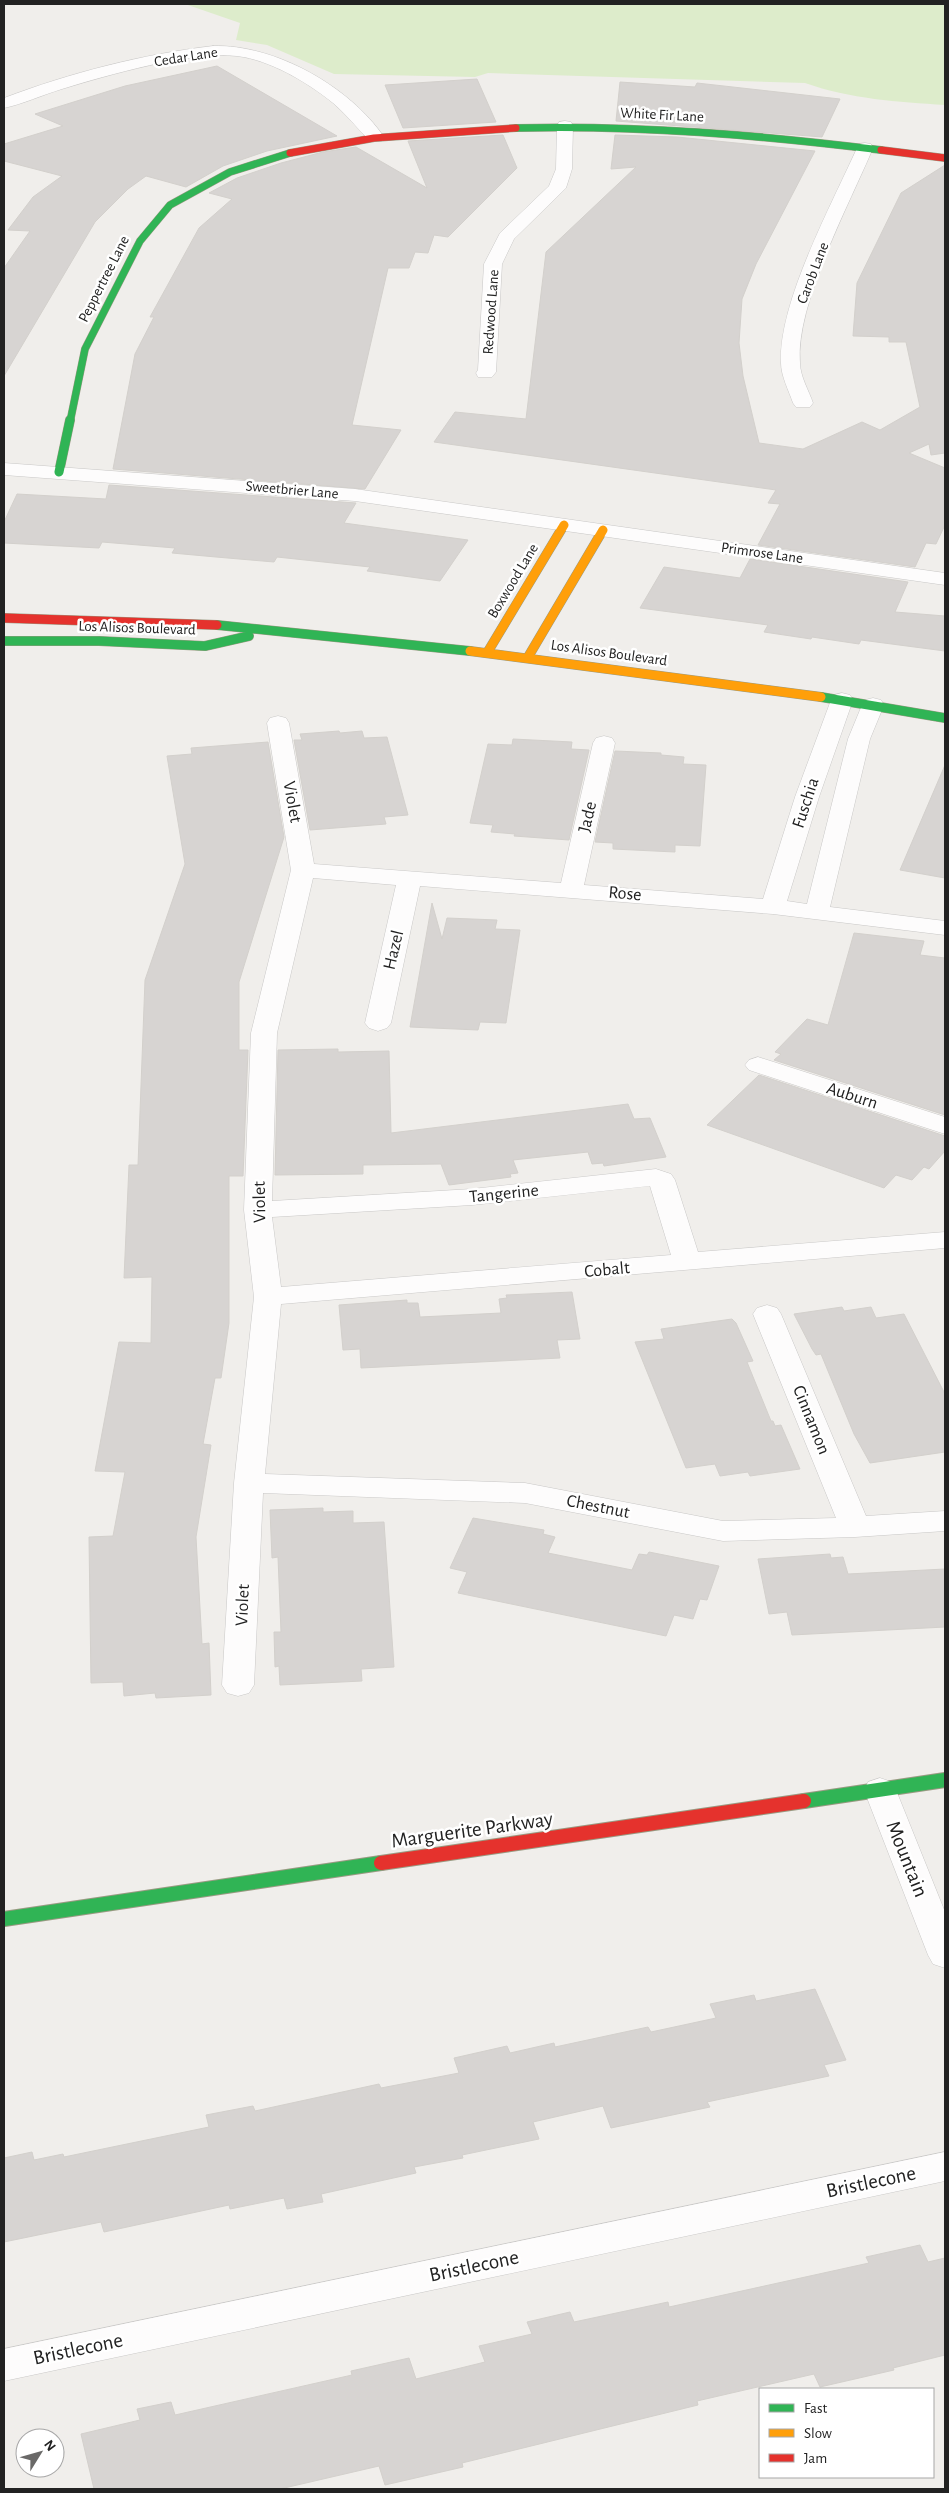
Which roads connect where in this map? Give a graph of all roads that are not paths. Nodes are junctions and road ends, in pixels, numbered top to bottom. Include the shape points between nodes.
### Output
1 (4, 103) edge
2 (565, 126) junction
3 (376, 138) junction
4 (865, 148) junction
5 (945, 158) edge
6 (485, 373) dead end
7 (803, 403) dead end
8 (4, 469) edge
9 (59, 472) junction
10 (572, 526) junction
11 (603, 530) junction
12 (945, 579) edge
13 (4, 618) edge
14 (268, 632) junction
15 (4, 641) edge
16 (487, 653) junction
17 (528, 657) junction
18 (842, 700) junction
19 (873, 705) junction
20 (945, 718) edge
21 (278, 723) dead end
22 (604, 744) dead end
23 (303, 870) junction
24 (410, 877) junction
25 (571, 890) junction
26 (773, 907) junction
27 (817, 912) junction
28 (945, 928) edge
29 (378, 1023) dead end
30 (758, 1065) dead end
31 (945, 1126) edge
32 (258, 1210) junction
33 (945, 1240) edge
34 (687, 1263) junction
35 (268, 1298) junction
36 (766, 1314) dead end
37 (249, 1483) junction
38 (945, 1521) edge
39 (855, 1527) junction
40 (238, 1685) dead end
41 (945, 1780) edge
42 (880, 1790) junction
43 (4, 1919) edge
44 (945, 1955) edge
45 (945, 2166) edge
46 (4, 2365) edge

1 - 3 street, Cedar Lane via 95,73 199,53 237,52 281,66 334,95
2 - 3 street, White Fir Lane via 446,131
2 - 4 street, White Fir Lane via 677,130
2 - 6 street, Redwood Lane via 564,169 557,188 506,237 494,264
3 - 9 street, Peppertree Lane via 323,145 274,157 230,172 170,205 140,241 85,349
4 - 5 street, White Fir Lane
4 - 7 street, Carob Lane via 804,288 793,333 790,364
8 - 9 street, Sweetbrier Lane
9 - 10 street, Sweetbrier Lane via 355,495
10 - 11 street, Primrose Lane
10 - 16 street, Boxwood Lane
11 - 12 street, Primrose Lane
11 - 17 street
13 - 14 street, Los Alisos Boulevard via 202,623
14 - 15 street, Los Alisos Boulevard via 205,646
14 - 16 street, Los Alisos Boulevard
16 - 17 street, Los Alisos Boulevard
17 - 18 street, Los Alisos Boulevard
18 - 19 street, Los Alisos Boulevard
18 - 26 street, Fuschia via 807,797
19 - 20 street, Los Alisos Boulevard
19 - 27 street, Fuschia via 860,739
21 - 23 street, Violet
22 - 25 street, Jade
23 - 24 street, Rose
23 - 32 street, Violet via 264,1033
24 - 25 street, Rose
24 - 29 street, Hazel
25 - 26 street, Rose
26 - 27 street, Rose
27 - 28 street, Rose
30 - 31 street, Auburn
32 - 34 street, Tangerine via 472,1197 656,1177 662,1180
32 - 35 street, Violet
33 - 34 street, Cobalt
34 - 35 street, Cobalt
35 - 37 street, Violet
36 - 39 street, Cinnamon
37 - 39 street, Chestnut via 525,1493 723,1531
37 - 40 street, Violet
38 - 39 street, Chestnut
41 - 42 street, Marguerite Parkway
42 - 43 street, Marguerite Parkway
42 - 44 street, Mountain
45 - 46 street, Bristlecone

